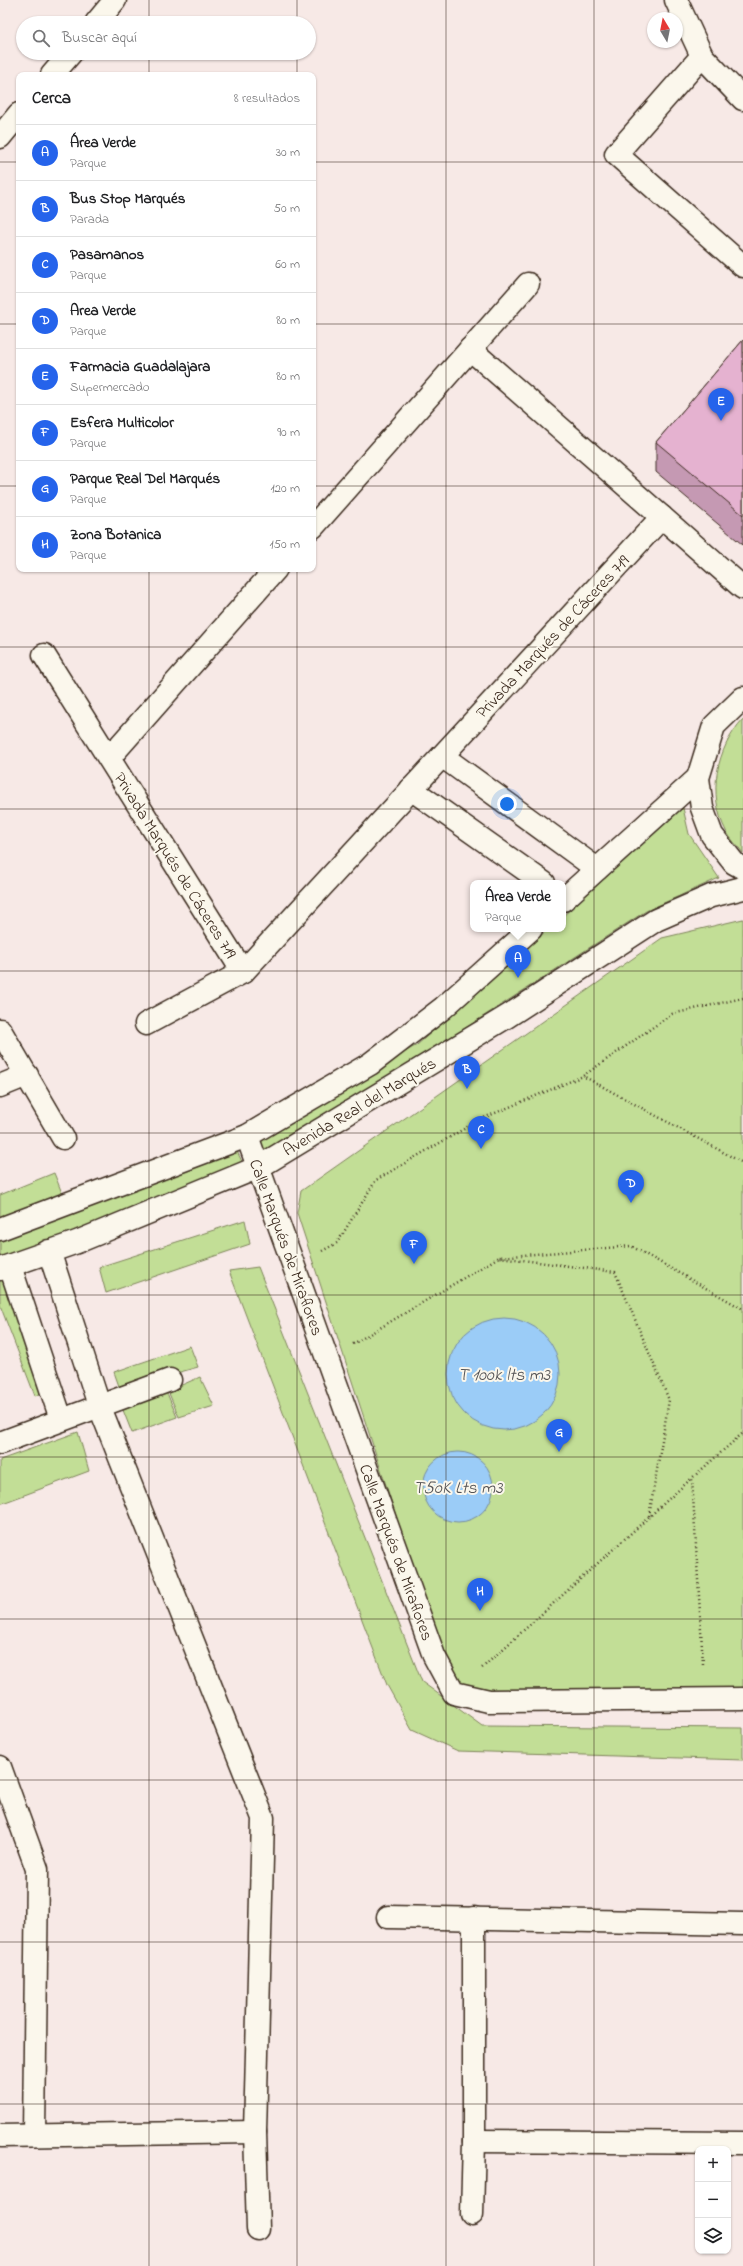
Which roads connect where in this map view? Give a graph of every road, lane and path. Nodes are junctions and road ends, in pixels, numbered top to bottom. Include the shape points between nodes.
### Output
1 (115, 0) edge
2 (676, 0) edge
3 (102, 16) edge
4 (702, 56) junction
5 (65, 60) edge
6 (55, 72) edge
7 (743, 100) edge
8 (16, 118) edge
9 (0, 137) edge
10 (743, 266) edge
11 (528, 284) dead end
12 (470, 349) junction
13 (662, 517) junction
14 (316, 524) edge
15 (273, 572) edge
16 (743, 588) edge
17 (44, 655) dead end
18 (743, 698) edge
19 (442, 756) junction
20 (109, 758) junction
21 (698, 778) junction
22 (410, 789) junction
23 (743, 868) edge
24 (597, 869) junction
25 (540, 880) edge
26 (743, 888) edge
27 (566, 896) edge
28 (528, 932) edge
29 (243, 972) junction
30 (743, 998) edge
31 (146, 1024) dead end
32 (0, 1030) edge
33 (27, 1076) junction
34 (583, 1076) junction
35 (0, 1086) edge
36 (247, 1136) junction
37 (63, 1138) dead end
38 (743, 1163) edge
39 (259, 1167) junction
40 (0, 1229) edge
41 (338, 1243) dead end
42 (49, 1252) junction
43 (499, 1257) junction
44 (5, 1268) edge
45 (743, 1309) edge
46 (328, 1359) junction
47 (170, 1380) dead end
48 (99, 1405) junction
49 (61, 1419) junction
50 (743, 1433) edge
51 (0, 1443) edge
52 (692, 1478) junction
53 (649, 1516) junction
54 (703, 1664) dead end
55 (454, 1693) junction
56 (743, 1699) edge
57 (0, 1768) edge
58 (388, 1917) dead end
59 (474, 1918) junction
60 (743, 1924) edge
61 (255, 2132) junction
62 (0, 2136) edge
63 (34, 2136) junction
64 (474, 2141) junction
65 (743, 2143) edge
66 (472, 2214) dead end
67 (258, 2228) dead end

1 - 3 street
2 - 4 street
4 - 7 street
4 - 10 street via 616,154
5 - 6 street
8 - 9 street
11 - 12 street
12 - 13 street
12 - 14 street
13 - 16 street
13 - 19 street, Privada Marqués de Cáceres 719
15 - 20 street, Privada Marqués de Cáceres 719
17 - 20 street, Privada Marqués de Cáceres 719
18 - 21 street via 714,726
19 - 22 street, Privada Marqués de Cáceres 719
19 - 24 street
20 - 29 street, Privada Marqués de Cáceres 719
21 - 23 street via 702,808 712,835 734,863
21 - 24 street
22 - 25 street
22 - 29 street, Privada Marqués de Cáceres 719
24 - 27 street
26 - 39 street, Avenida Real del Marqués via 710,896 656,920 508,1016
28 - 36 street, Avenida Real del Marqués via 443,1008 370,1064
29 - 31 street, Privada Marqués de Cáceres 719
30 - 34 path via 672,1014
32 - 33 street
33 - 35 street
33 - 37 street
34 - 38 path
34 - 41 path via 481,1119 376,1180
36 - 39 street, Calle Marqués de Miraflores
36 - 40 street, Avenida Real del Marqués
39 - 42 street, Avenida Real del Marqués
39 - 46 street, Calle Marqués de Miraflores
42 - 44 street, Avenida Real del Marqués
42 - 48 street
43 - 45 path via 631,1246
43 - 46 path
43 - 53 path via 615,1272 669,1400
44 - 49 street
46 - 55 street, Calle Marqués de Miraflores via 434,1656
47 - 48 street
48 - 49 street
48 - 61 street via 263,1818
49 - 51 street
50 - 52 path
52 - 53 path
52 - 54 path
53 - 55 path
55 - 56 street via 489,1701
57 - 63 street via 37,1870
58 - 59 street
59 - 60 street
59 - 64 street
61 - 63 street
61 - 67 street
62 - 63 street
64 - 65 street
64 - 66 street

